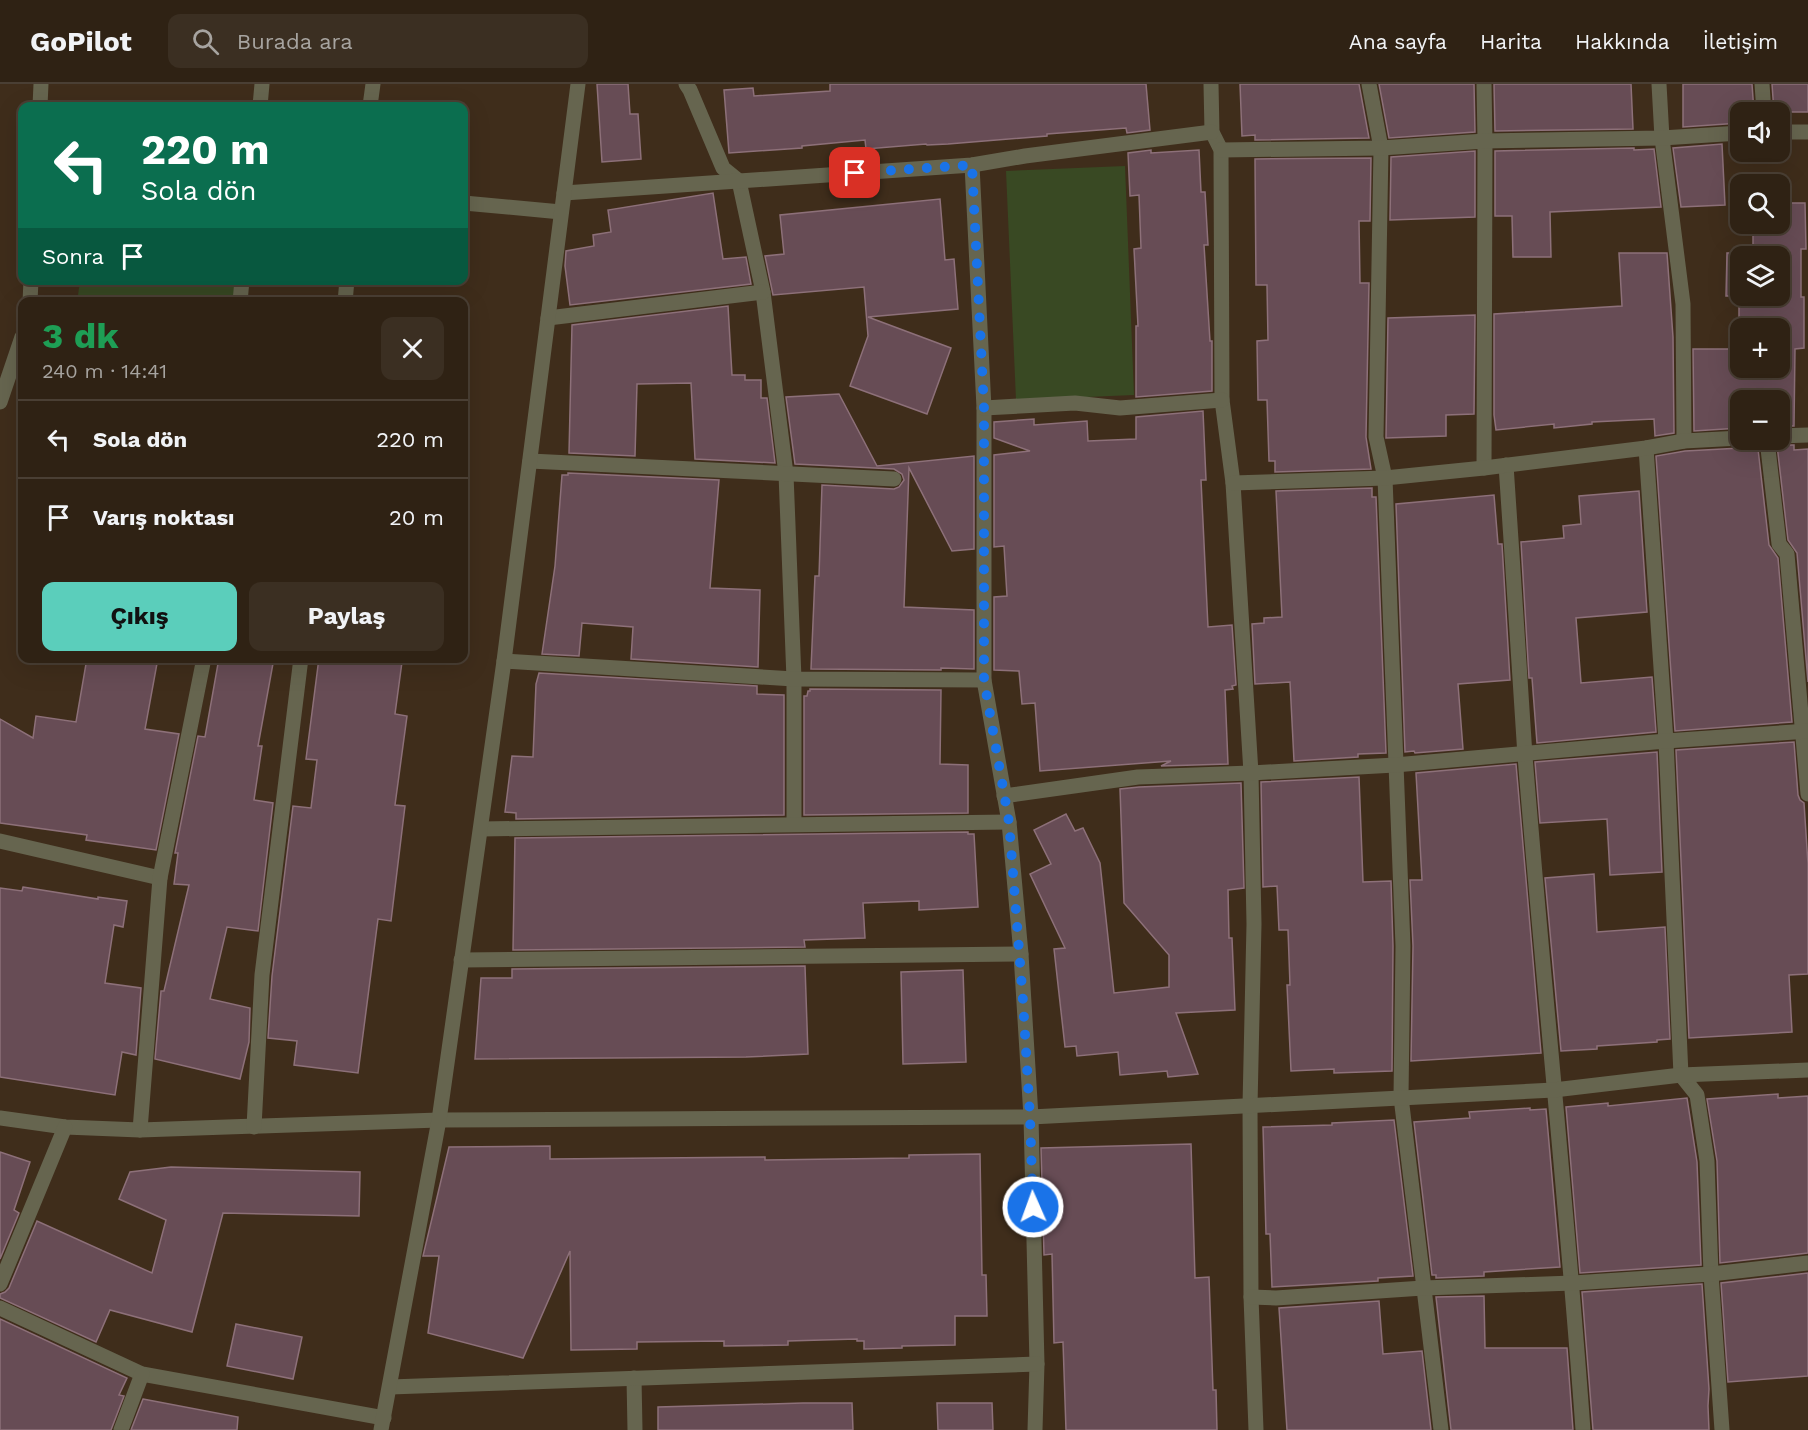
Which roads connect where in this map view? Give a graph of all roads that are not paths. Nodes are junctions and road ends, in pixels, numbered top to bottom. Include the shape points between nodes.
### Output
1 (40, 84) edge
2 (262, 84) edge
3 (373, 84) edge
4 (578, 84) edge
5 (686, 84) edge
6 (1210, 84) edge
7 (1369, 84) edge
8 (1484, 84) edge
9 (1659, 84) edge
10 (1762, 84) edge
11 (40, 102) edge
12 (260, 102) edge
13 (371, 102) edge
14 (1763, 102) edge
15 (1212, 132) junction
16 (1790, 132) edge
17 (1808, 132) edge
18 (1730, 134) edge
19 (1662, 138) junction
20 (1485, 141) junction
21 (1381, 147) junction
22 (1221, 150) junction
23 (972, 165) junction
24 (739, 182) junction
25 (564, 193) junction
26 (468, 203) edge
27 (561, 212) junction
28 (763, 292) junction
29 (548, 318) junction
30 (18, 348) edge
31 (2, 392) edge
32 (1221, 400) junction
33 (984, 408) junction
34 (1808, 435) edge
35 (1790, 436) edge
36 (1730, 439) edge
37 (1684, 441) junction
38 (1647, 448) junction
39 (1768, 450) edge
40 (530, 461) junction
41 (1506, 465) junction
42 (1484, 468) junction
43 (786, 474) junction
44 (1385, 478) junction
45 (894, 479) dead end
46 (1233, 483) junction
47 (504, 661) junction
48 (203, 663) edge
49 (300, 663) edge
50 (794, 679) junction
51 (984, 680) junction
52 (1806, 731) edge
53 (1666, 741) junction
54 (1525, 754) junction
55 (1395, 765) junction
56 (1251, 773) junction
57 (1808, 794) edge
58 (1004, 796) junction
59 (1009, 822) junction
60 (794, 824) junction
61 (481, 829) junction
62 (0, 841) edge
63 (160, 878) junction
64 (1020, 954) junction
65 (461, 960) junction
66 (1808, 1070) edge
67 (1681, 1075) junction
68 (1554, 1090) junction
69 (1401, 1097) junction
70 (1250, 1106) junction
71 (1030, 1117) junction
72 (0, 1118) edge
73 (439, 1120) junction
74 (65, 1127) junction
75 (254, 1127) junction
76 (140, 1130) junction
77 (1808, 1263) edge
78 (1711, 1274) junction
79 (1573, 1283) junction
80 (0, 1284) edge
81 (1423, 1288) junction
82 (1251, 1298) junction
83 (0, 1308) edge
84 (1037, 1364) junction
85 (142, 1374) junction
86 (634, 1378) junction
87 (390, 1387) junction
88 (383, 1424) edge
89 (121, 1430) edge
90 (635, 1430) edge
91 (1035, 1430) edge
92 (1256, 1430) edge
93 (1441, 1430) edge
94 (1583, 1430) edge
95 (1722, 1430) edge

1 - 11 street
2 - 12 street
3 - 13 street
4 - 25 street
5 - 24 street via 723,168
6 - 15 street
7 - 21 street
8 - 20 street
9 - 19 street
10 - 14 street
15 - 22 street
15 - 23 street
16 - 17 street
18 - 19 street
19 - 20 street
19 - 37 street via 1683,304
20 - 21 street
20 - 42 street
21 - 22 street
21 - 44 street via 1376,437
22 - 32 street
23 - 24 street
23 - 33 street
24 - 25 street
24 - 28 street
25 - 27 street
26 - 27 street
27 - 29 street
28 - 29 street
28 - 43 street
29 - 40 street
30 - 31 street
32 - 33 street via 1120,408 1075,403
32 - 46 street
33 - 51 street
34 - 35 street
36 - 37 street
37 - 38 street
38 - 41 street
38 - 53 street
39 - 52 street via 1779,544 1787,554
40 - 43 street
40 - 47 street
41 - 42 street
41 - 54 street
42 - 44 street
43 - 45 street
43 - 50 street
44 - 46 street
44 - 55 street
46 - 56 street
47 - 50 street
47 - 61 street
48 - 63 street
49 - 75 street via 262,975
50 - 51 street
50 - 60 street
51 - 58 street
52 - 53 street
52 - 57 street
53 - 54 street
53 - 67 street
54 - 55 street
54 - 68 street
55 - 56 street
55 - 69 street via 1403,946
56 - 58 street via 1138,777
56 - 70 street via 1254,924
58 - 59 street
59 - 60 street
59 - 64 street
60 - 61 street
61 - 65 street
62 - 63 street
63 - 76 street
64 - 65 street
64 - 71 street
65 - 73 street
66 - 67 street
67 - 68 street
67 - 78 street via 1697,1095 1707,1161
68 - 69 street
68 - 79 street
69 - 70 street
69 - 81 street
70 - 71 street
70 - 82 street
71 - 73 street
71 - 84 street
72 - 74 street
73 - 75 street
73 - 87 street
74 - 76 street
74 - 80 street
75 - 76 street
77 - 78 street
78 - 79 street
78 - 95 street
79 - 81 street
79 - 94 street
81 - 82 street
81 - 93 street
82 - 92 street
83 - 85 street
84 - 86 street
84 - 91 street
85 - 88 street
85 - 89 street
86 - 87 street
86 - 90 street
87 - 88 street

